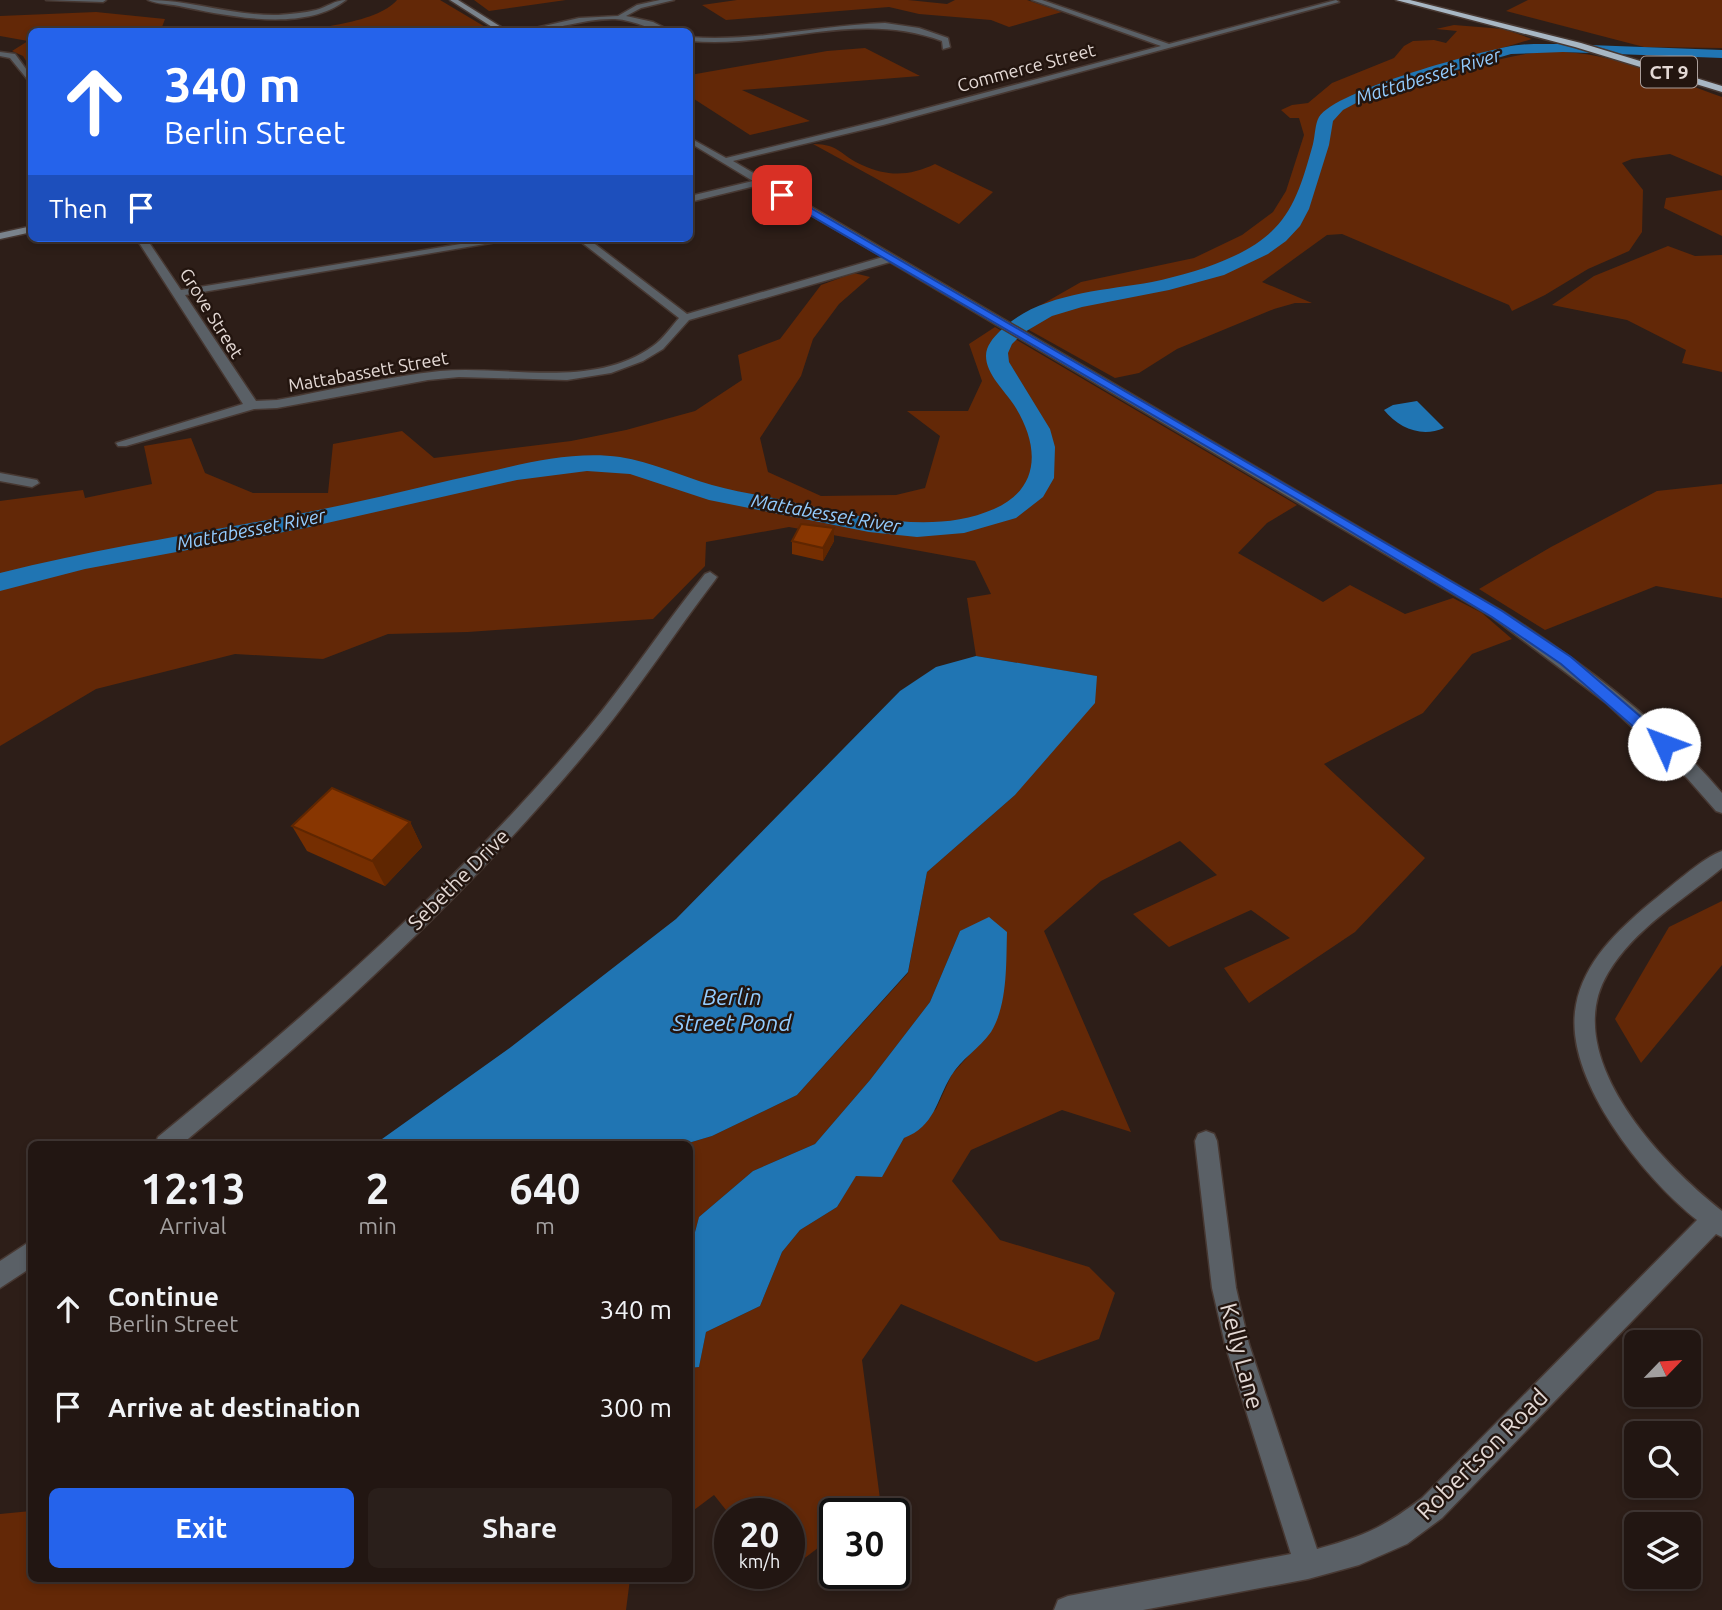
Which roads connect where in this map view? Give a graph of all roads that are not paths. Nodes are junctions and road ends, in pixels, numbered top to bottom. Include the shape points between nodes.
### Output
1 (49, 0) edge
2 (103, 0) edge
3 (151, 0) edge
4 (343, 0) edge
5 (453, 0) edge
6 (671, 0) edge
7 (1035, 0) edge
8 (1400, 0) edge
9 (1430, 0) edge
10 (1336, 2) dead end
11 (621, 16) junction
12 (499, 28) edge
13 (541, 28) edge
14 (662, 28) edge
15 (693, 39) edge
16 (1167, 46) junction
17 (946, 47) dead end
18 (0, 54) edge
19 (28, 78) edge
20 (1722, 79) edge
21 (1722, 89) edge
22 (693, 142) edge
23 (723, 161) junction
24 (759, 182) junction
25 (693, 198) edge
26 (28, 230) edge
27 (0, 236) edge
28 (144, 242) edge
29 (490, 242) edge
30 (586, 242) edge
31 (892, 258) junction
32 (180, 293) junction
33 (685, 318) junction
34 (253, 405) junction
35 (122, 443) dead end
36 (0, 477) edge
37 (32, 483) dead end
38 (710, 577) dead end
39 (1722, 806) edge
40 (1722, 858) edge
41 (1206, 1140) dead end
42 (170, 1141) edge
43 (1718, 1222) edge
44 (28, 1255) edge
45 (0, 1276) edge
46 (1308, 1565) junction
47 (1068, 1610) edge

1 - 2 street
3 - 4 street via 258,16 309,13
5 - 12 street
6 - 11 street via 639,6
7 - 16 street
8 - 21 highway, CT 9 via 1569,42
9 - 20 highway, CT 9
10 - 16 street, Commerce Street
11 - 13 street
11 - 14 street
15 - 17 street via 729,42 878,23 925,31 946,40
16 - 23 street, Commerce Street
18 - 19 street via 12,56
22 - 23 street
23 - 24 street
24 - 25 street
24 - 31 street
26 - 27 street
28 - 32 street, Grove Street
29 - 32 street
30 - 33 street
31 - 33 street
31 - 39 street via 1532,637 1631,714
32 - 34 street, Grove Street via 194,322
33 - 34 street, Mattabassett Street via 659,347 626,365 598,372 428,376
34 - 35 street, Mattabassett Street
36 - 37 street
38 - 42 street, Sebethe Drive via 594,732 506,831 379,958
40 - 43 street via 1610,954 1587,996 1584,1020 1598,1080 1616,1113 1675,1185
41 - 46 street, Kelly Lane via 1224,1288 1237,1344
43 - 46 street, Robertson Road via 1432,1508 1397,1534
44 - 45 street
46 - 47 street, Robertson Road

